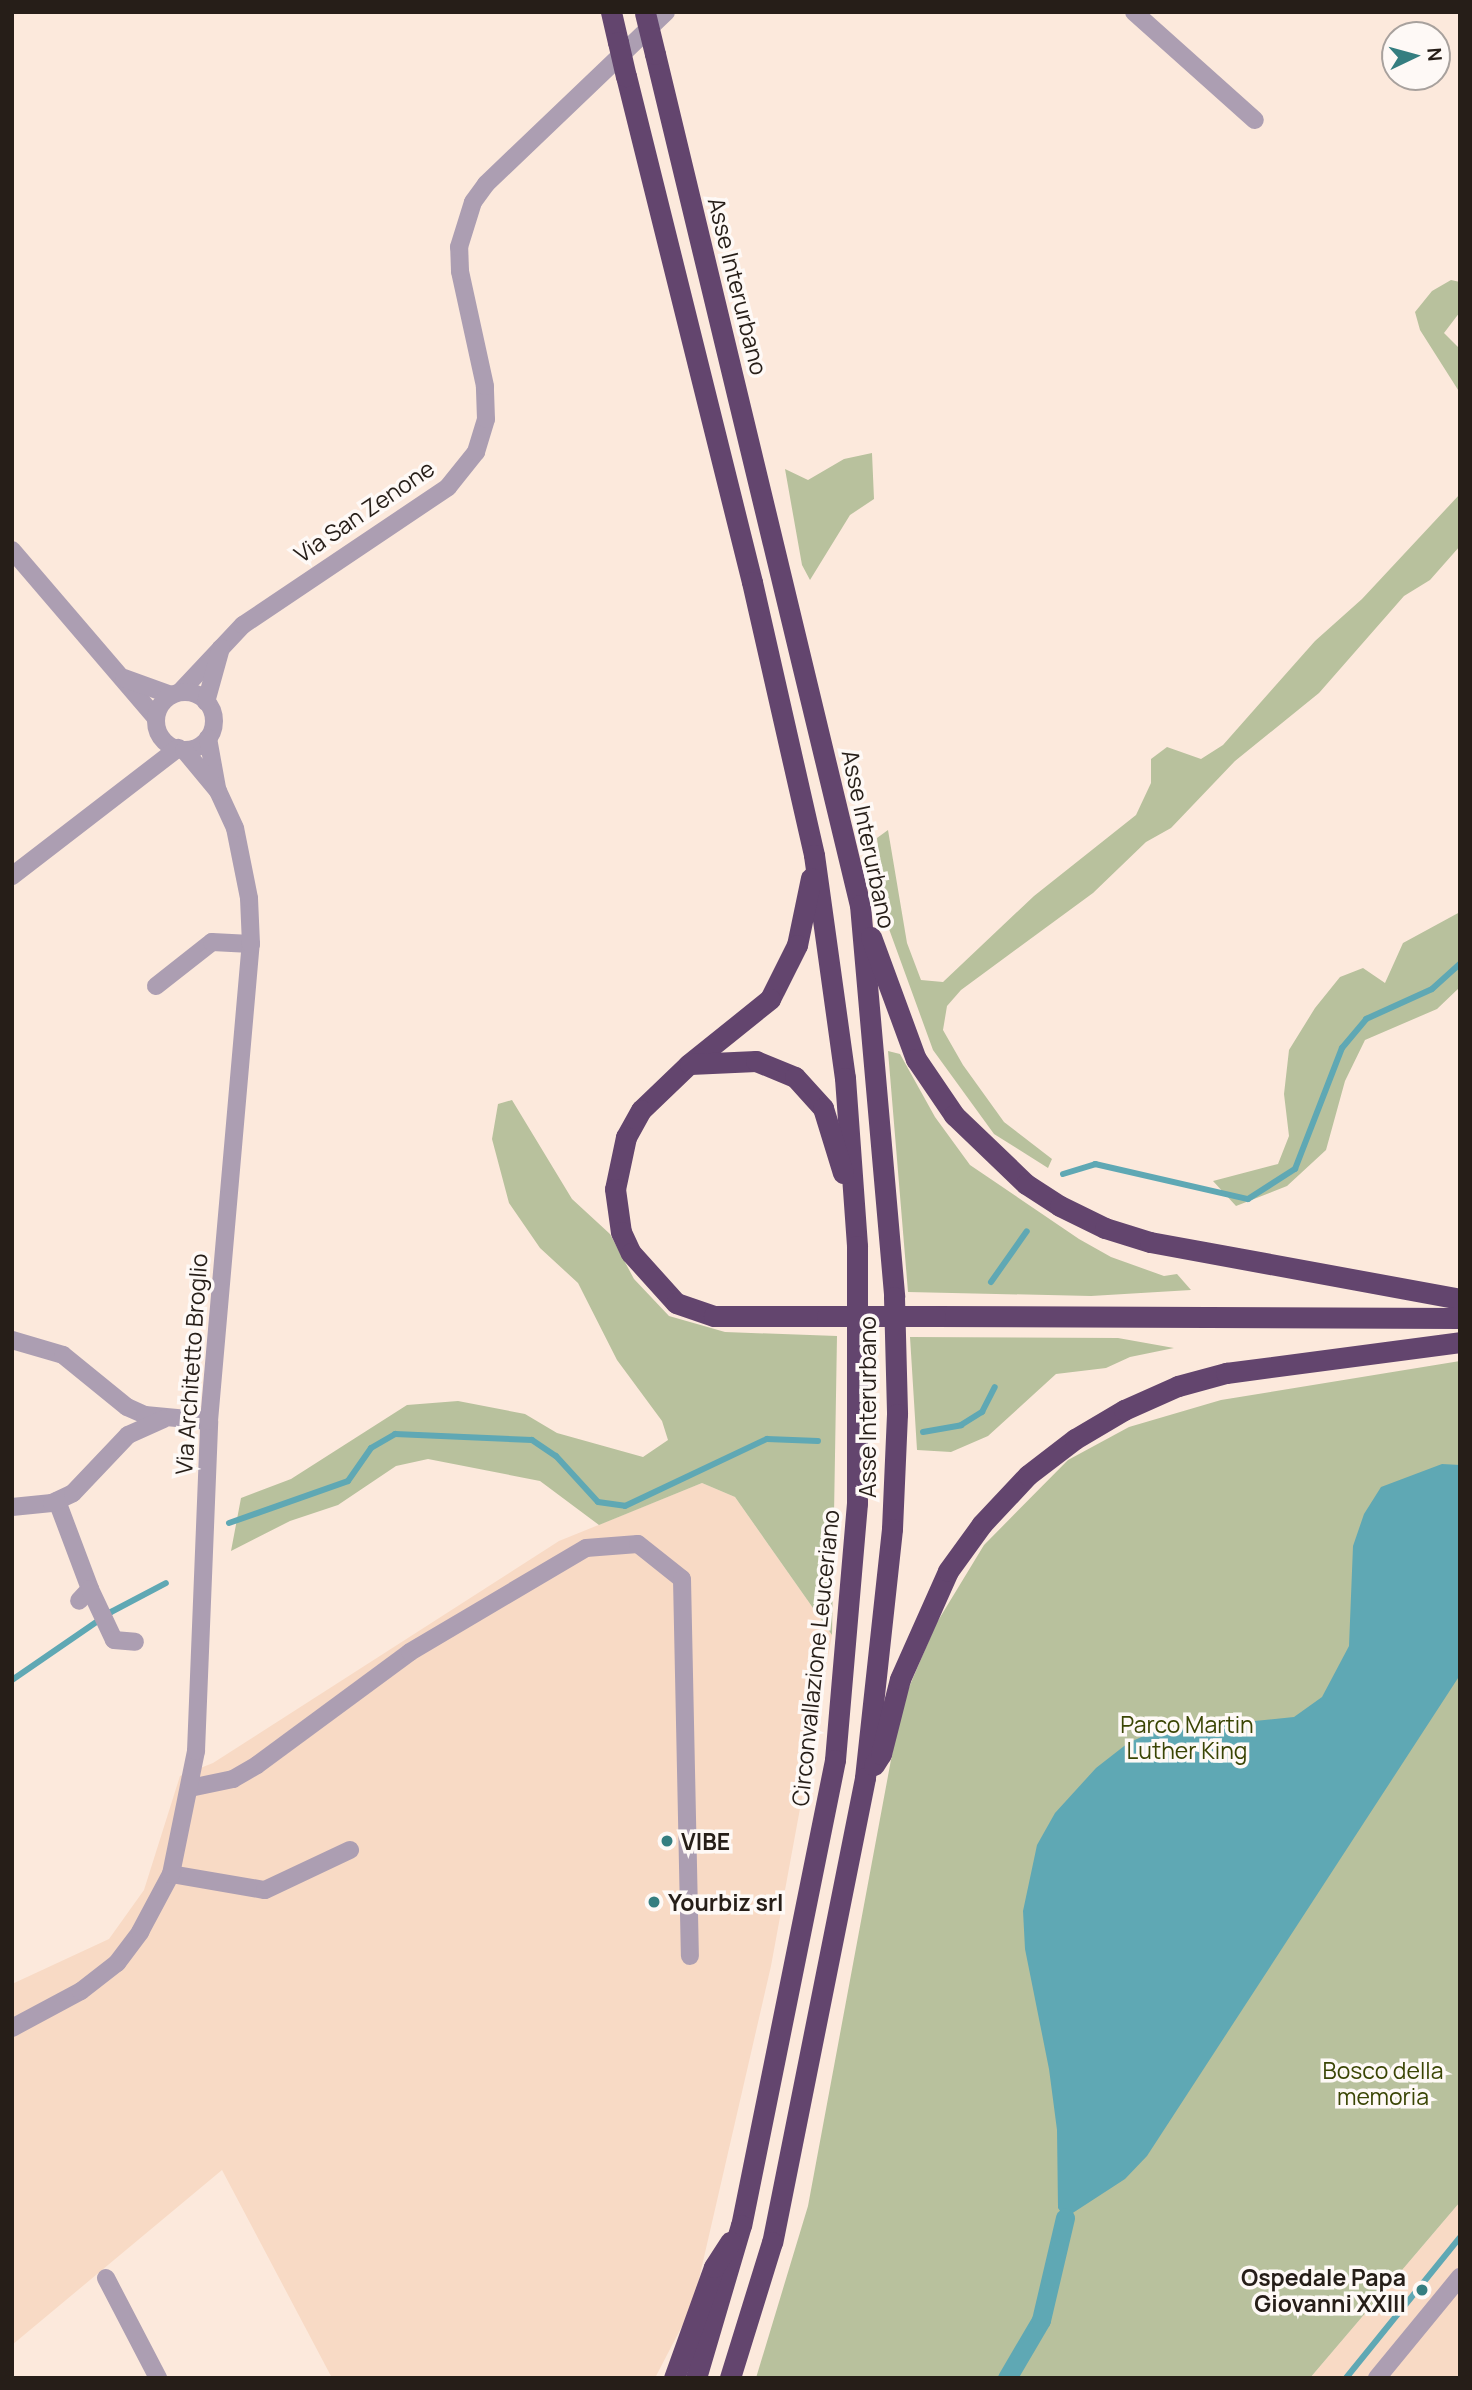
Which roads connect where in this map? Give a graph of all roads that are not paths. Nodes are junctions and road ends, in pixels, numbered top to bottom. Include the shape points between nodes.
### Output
1 (611, 12) edge
2 (1134, 12) edge
3 (652, 13) edge
4 (1255, 120) dead end
5 (12, 550) edge
6 (222, 645) junction
7 (124, 678) junction
8 (176, 693) junction
9 (206, 702) junction
10 (157, 725) junction
11 (208, 738) junction
12 (181, 749) junction
13 (140, 775) junction
14 (218, 791) junction
15 (814, 855) junction
16 (14, 871) edge
17 (860, 905) junction
18 (251, 944) junction
19 (156, 986) dead end
20 (688, 1065) junction
21 (856, 1222) junction
22 (1460, 1299) edge
23 (1460, 1318) edge
24 (12, 1340) edge
25 (1460, 1342) edge
26 (164, 1419) junction
27 (209, 1421) junction
28 (57, 1501) junction
29 (12, 1507) edge
30 (135, 1642) dead end
31 (865, 1778) junction
32 (190, 1788) junction
33 (349, 1850) dead end
34 (171, 1874) junction
35 (690, 1956) dead end
36 (12, 2028) edge
37 (741, 2225) junction
38 (1460, 2277) edge
39 (106, 2278) dead end
40 (158, 2378) edge
41 (674, 2378) edge
42 (696, 2378) edge
43 (730, 2378) edge
44 (1377, 2378) edge

1 - 15 highway, bridge via 752,582
2 - 4 street
3 - 6 street, Via San Zenone via 473,202 459,247 485,386 486,419 476,452 448,487 275,601
3 - 17 highway, Asse Interurbano, bridge via 656,54
5 - 7 street
6 - 8 street, Via San Zenone
6 - 9 street
7 - 8 street
7 - 10 street
8 - 9 street
8 - 10 street
9 - 11 street via 214,720
10 - 12 street
10 - 13 street
11 - 12 street
11 - 14 street, Via Architetto Broglio
12 - 13 street
12 - 14 street, Via Architetto Broglio
13 - 16 street
14 - 18 street, Via Architetto Broglio via 235,828 244,865
15 - 20 highway via 797,945 770,999
15 - 21 highway via 845,1078
17 - 22 highway via 916,1059 954,1115 1026,1184 1105,1228 1150,1242
17 - 31 highway, Asse Interurbano via 886,1177 897,1414 884,1619
18 - 19 street via 212,942
18 - 27 street, Via Architetto Broglio
20 - 21 highway via 756,1060 775,1066 812,1091 834,1138
20 - 23 highway, bridge via 640,1110 626,1137 615,1198 621,1232 631,1254 662,1293 692,1311 738,1318
21 - 37 highway, Circonvallazione Leuceriano via 856,1503 835,1760 780,2051
24 - 26 street via 45,1346 63,1355 127,1407
25 - 31 highway via 1226,1373 1157,1396 1075,1439 1028,1475 982,1524 947,1571 900,1679 881,1754
26 - 27 street
26 - 28 street via 128,1436 93,1476
27 - 32 street, Via Architetto Broglio via 196,1751
28 - 29 street
28 - 30 street via 84,1595 98,1609 114,1640
31 - 43 highway via 784,2184 751,2320
32 - 34 street, Via Architetto Broglio
32 - 35 street via 233,1779 257,1765 410,1652 586,1548 638,1544 682,1578
33 - 34 street via 265,1890
34 - 36 street, Via Architetto Broglio via 140,1932 117,1963 81,1991
37 - 41 highway via 714,2267
37 - 42 highway, Circonvallazione Leuceriano
38 - 44 street
39 - 40 street

